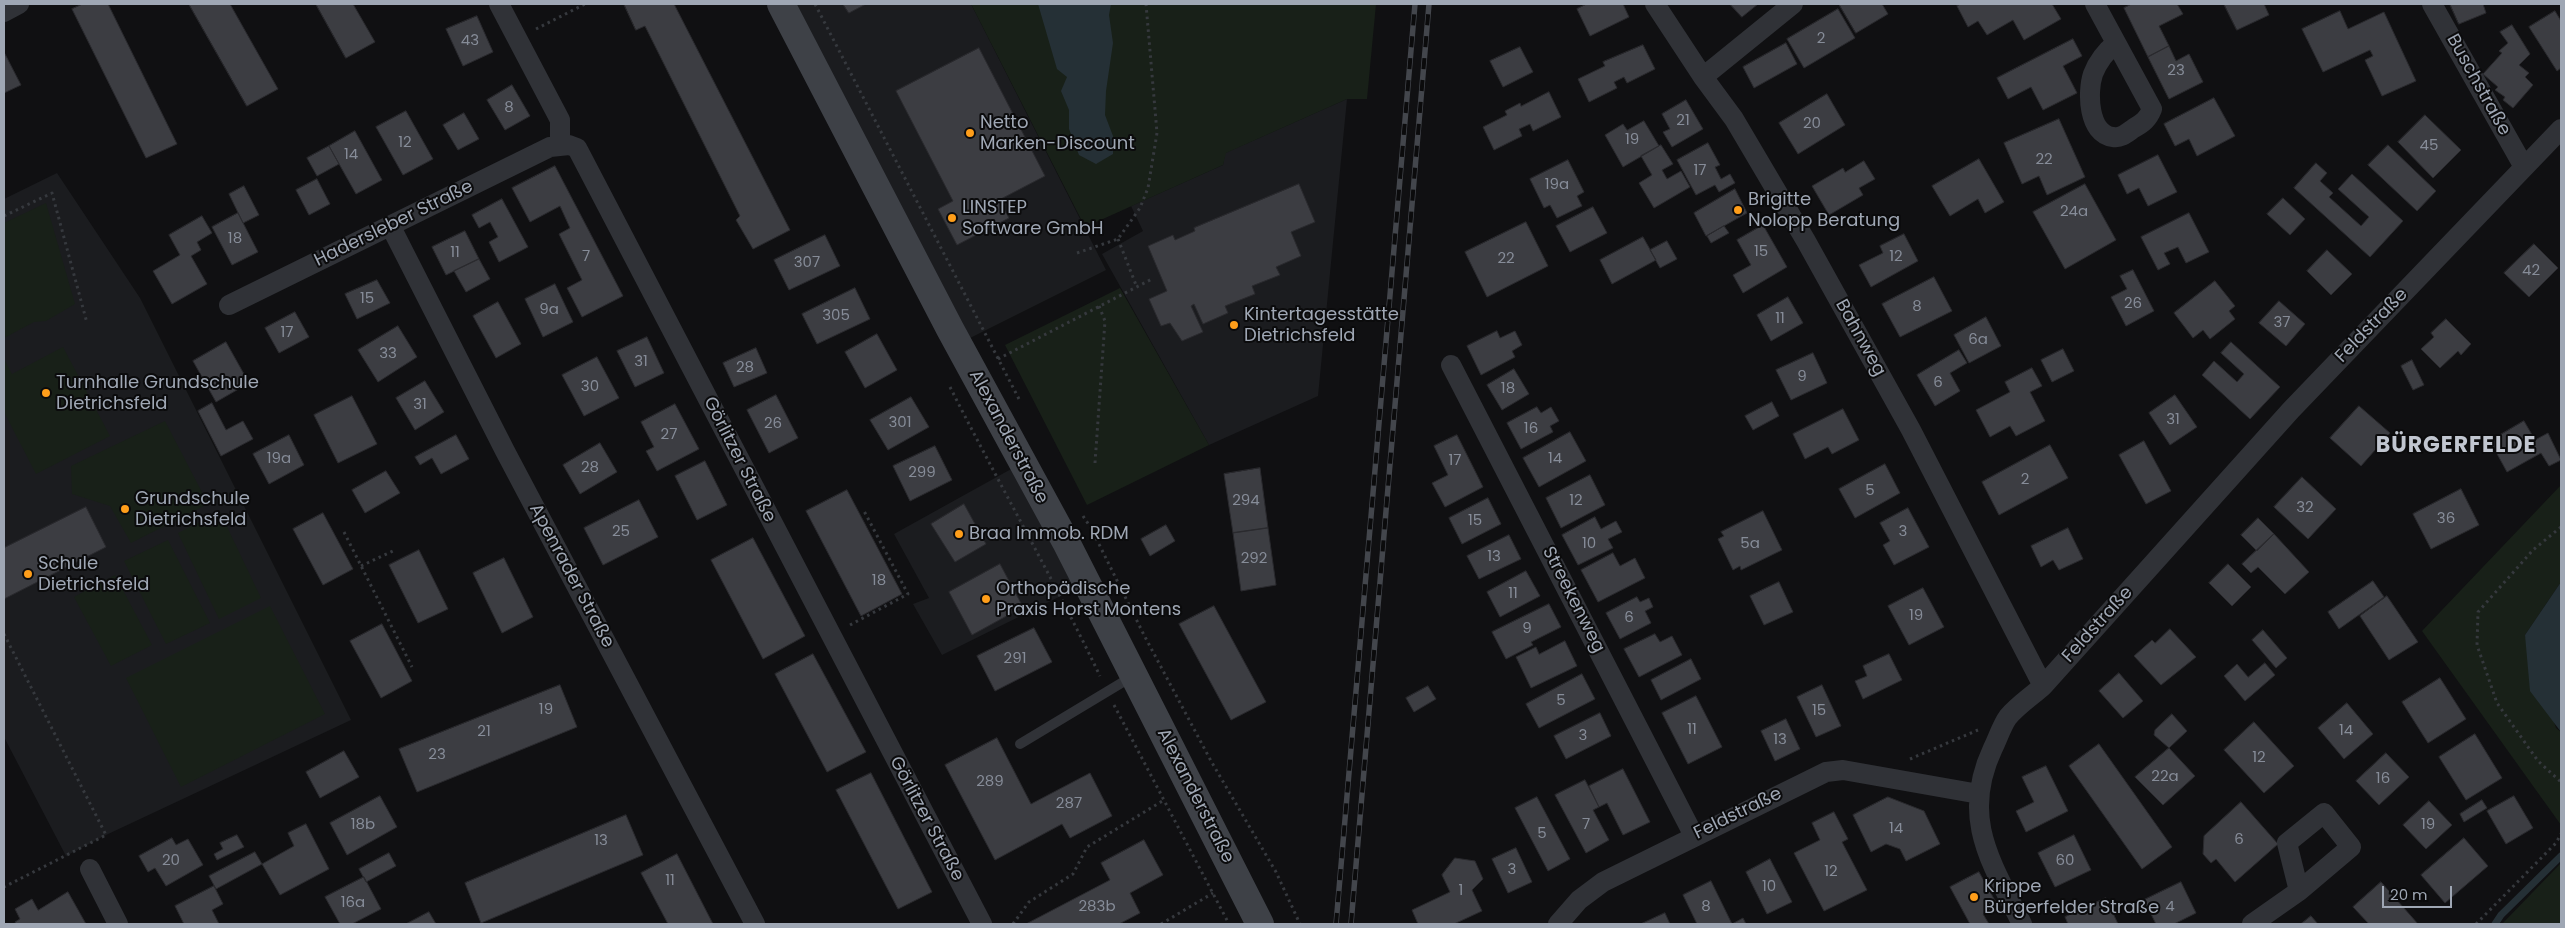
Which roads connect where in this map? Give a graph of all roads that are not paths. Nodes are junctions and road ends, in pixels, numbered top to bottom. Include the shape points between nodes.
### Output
1 (19, 4) edge
2 (499, 4) edge
3 (781, 4) edge
4 (1655, 4) edge
5 (1793, 4) edge
6 (2095, 4) edge
7 (2432, 4) edge
8 (4, 12) edge
9 (2116, 43) dead end
10 (1702, 77) junction
11 (2561, 129) edge
12 (560, 144) junction
13 (2524, 166) junction
14 (391, 226) junction
15 (229, 305) dead end
16 (1451, 365) dead end
17 (1134, 675) junction
18 (2043, 686) junction
19 (1020, 744) dead end
20 (1979, 794) junction
21 (1694, 836) junction
22 (90, 869) dead end
23 (2299, 891) dead end
24 (118, 924) edge
25 (754, 924) edge
26 (982, 924) edge
27 (1260, 924) edge
28 (1558, 924) edge
29 (2022, 924) edge
30 (2252, 924) edge

1 - 8 street
2 - 12 street via 560,120
3 - 17 main road, Alexanderstraße
4 - 10 street, Bahnweg
5 - 10 street
6 - 9 street
7 - 13 street, Buschstraße
10 - 18 street, Bahnweg via 1734,119 1806,241 1911,430
11 - 13 street, Feldstraße
12 - 14 street, Hadersleber Straße
12 - 26 street, Görlitzer Straße via 570,144 583,156
13 - 18 street, Feldstraße via 2288,414
14 - 15 street, Hadersleber Straße
14 - 25 street, Apenrader Straße via 523,486
16 - 21 street, Streekenweg
17 - 19 lane
17 - 27 main road, Alexanderstraße
18 - 20 street, Feldstraße via 2008,717 1986,762
20 - 21 street, Feldstraße via 1835,769
20 - 29 street via 1978,821 1989,860
21 - 28 street, Feldstraße via 1603,882 1579,900
22 - 24 street
23 - 30 street

